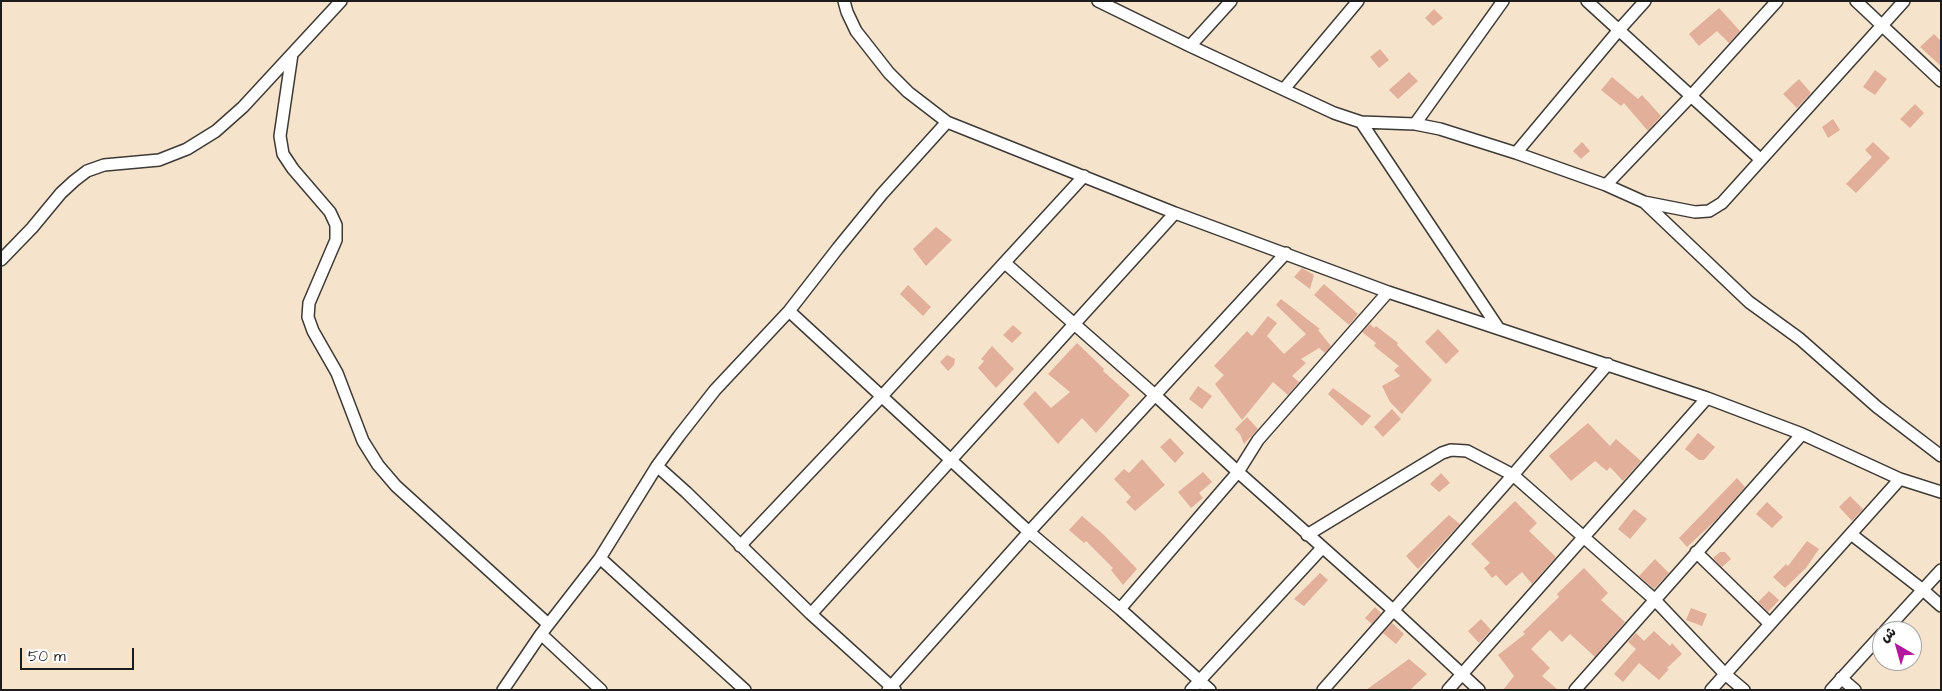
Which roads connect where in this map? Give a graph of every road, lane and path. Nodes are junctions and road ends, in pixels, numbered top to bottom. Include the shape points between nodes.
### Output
1 (341, 1) edge
2 (844, 1) edge
3 (1098, 1) edge
4 (1231, 1) edge
5 (1358, 1) edge
6 (1503, 1) edge
7 (1587, 1) edge
8 (1645, 1) edge
9 (1777, 1) edge
10 (1856, 1) edge
11 (1904, 1) edge
12 (1881, 26) junction
13 (1618, 31) junction
14 (1190, 46) junction
15 (292, 54) junction
16 (1941, 81) edge
17 (1284, 89) junction
18 (1691, 96) junction
19 (947, 122) junction
20 (1361, 122) junction
21 (1415, 124) junction
22 (1516, 153) junction
23 (1760, 159) junction
24 (1084, 176) junction
25 (1606, 185) junction
26 (1644, 202) junction
27 (1174, 213) junction
28 (1286, 253) junction
29 (1, 260) edge
30 (1005, 263) junction
31 (1388, 292) junction
32 (789, 310) junction
33 (1074, 324) junction
34 (1499, 329) junction
35 (1608, 364) junction
36 (882, 396) junction
37 (1156, 396) junction
38 (1707, 398) junction
39 (1802, 434) junction
40 (1941, 456) edge
41 (952, 460) junction
42 (657, 466) junction
43 (1238, 472) junction
44 (1513, 476) junction
45 (1900, 479) junction
46 (1941, 492) edge
47 (1029, 532) junction
48 (1851, 534) junction
49 (1307, 535) junction
50 (1584, 537) junction
51 (740, 546) junction
52 (1322, 548) junction
53 (1696, 552) junction
54 (600, 558) junction
55 (1941, 570) edge
56 (1923, 590) junction
57 (1654, 600) junction
58 (1941, 606) edge
59 (1120, 609) junction
60 (1394, 610) junction
61 (811, 614) junction
62 (1894, 621) edge
63 (1770, 624) junction
64 (544, 629) junction
65 (1872, 645) edge
66 (1462, 674) junction
67 (1725, 674) junction
68 (1841, 678) junction
69 (1200, 680) junction
70 (892, 689) edge
71 (503, 690) edge
72 (601, 690) edge
73 (745, 690) edge
74 (1191, 690) edge
75 (1210, 690) edge
76 (1323, 690) edge
77 (1448, 690) edge
78 (1479, 690) edge
79 (1575, 690) edge
80 (1711, 690) edge
81 (1744, 690) edge
82 (1831, 690) edge
83 (1855, 690) edge

1 - 15 street
2 - 19 street via 856,31 889,74
3 - 14 street
4 - 14 street
5 - 17 street
6 - 21 street
7 - 13 street
8 - 13 street
9 - 18 street
10 - 12 street
11 - 12 street
12 - 16 street
12 - 23 street
13 - 18 street
13 - 22 street
14 - 17 street
15 - 29 street via 243,107 216,131 187,148 159,160 104,166 87,171 74,180
15 - 64 street via 280,136 283,154 336,224 336,240 309,303 308,317 313,331 337,373 363,441 378,465
17 - 20 street
18 - 23 street
18 - 25 street
19 - 24 street
19 - 32 street via 876,202
20 - 21 street
20 - 34 street
21 - 22 street
22 - 25 street
23 - 26 street via 1722,204 1709,211 1695,212
24 - 27 street
24 - 30 street
25 - 26 street
26 - 40 street via 1749,302 1800,339 1877,407
27 - 28 street
27 - 33 street
28 - 31 street
28 - 37 street
30 - 33 street
30 - 36 street
31 - 34 street
31 - 43 street via 1258,440
32 - 36 street
32 - 42 street via 716,390
33 - 37 street
33 - 41 street
34 - 35 street
35 - 38 street
35 - 44 street
36 - 41 street
36 - 51 street
37 - 43 street
37 - 47 street
38 - 39 street
38 - 50 street
39 - 45 street
39 - 53 street
41 - 47 street
41 - 61 street
42 - 51 street
42 - 54 street
43 - 49 street
43 - 59 street
44 - 49 street via 1467,451 1452,450
44 - 50 street
44 - 60 street
45 - 46 street
45 - 48 street
47 - 59 street
47 - 70 street
48 - 56 street
48 - 63 street
49 - 52 street
50 - 57 street
50 - 66 street
51 - 61 street
52 - 60 street
52 - 69 street
53 - 57 street
53 - 63 street
54 - 64 street
54 - 73 street
55 - 56 street
56 - 58 street
56 - 62 street
57 - 67 street
57 - 79 street
59 - 69 street
60 - 66 street
60 - 76 street
61 - 70 street
63 - 67 street
64 - 71 street
64 - 72 street
65 - 68 street
66 - 77 street
66 - 78 street
67 - 80 street
67 - 81 street
68 - 82 street
68 - 83 street
69 - 74 street
69 - 75 street

